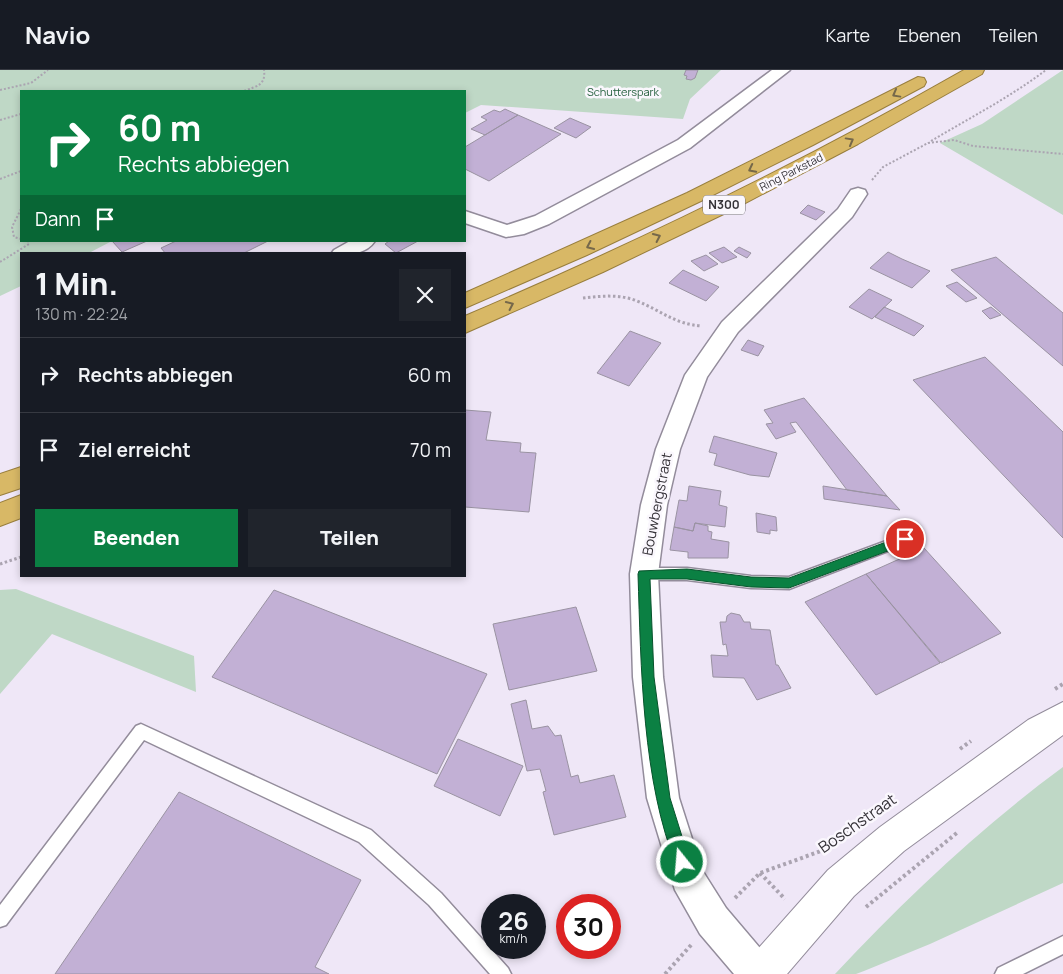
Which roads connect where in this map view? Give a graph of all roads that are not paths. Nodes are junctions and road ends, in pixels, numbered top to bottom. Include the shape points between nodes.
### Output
1 (782, 70) edge
2 (976, 70) edge
3 (931, 74) dead end
4 (858, 194) road end
5 (466, 217) edge
6 (363, 242) edge
7 (345, 252) edge
8 (466, 301) edge
9 (466, 325) edge
10 (20, 478) edge
11 (0, 486) edge
12 (20, 506) edge
13 (0, 515) edge
14 (905, 539) dead end
15 (644, 574) junction
16 (1054, 705) edge
17 (0, 919) edge
18 (1063, 945) edge
19 (502, 974) edge
20 (758, 974) edge
21 (762, 974) edge
22 (1004, 974) edge

1 - 5 street via 684,144 517,230 496,230
9 -> 2 highway, Ring Parkstad / N300 via 808,164
3 -> 8 highway, Ring Parkstad / N300 via 715,188
4 - 15 street, Bouwbergstraat via 845,213 730,327 696,375 668,449 654,505
6 - 7 street
10 - 11 highway
12 - 13 highway
14 - 15 lane via 789,583 687,574
15 - 20 street, Bouwbergstraat via 648,677 663,798 687,878 714,921
16 - 21 street via 1040,730 892,839 841,883
17 - 19 lane via 141,731 364,836 435,900
18 - 22 lane

